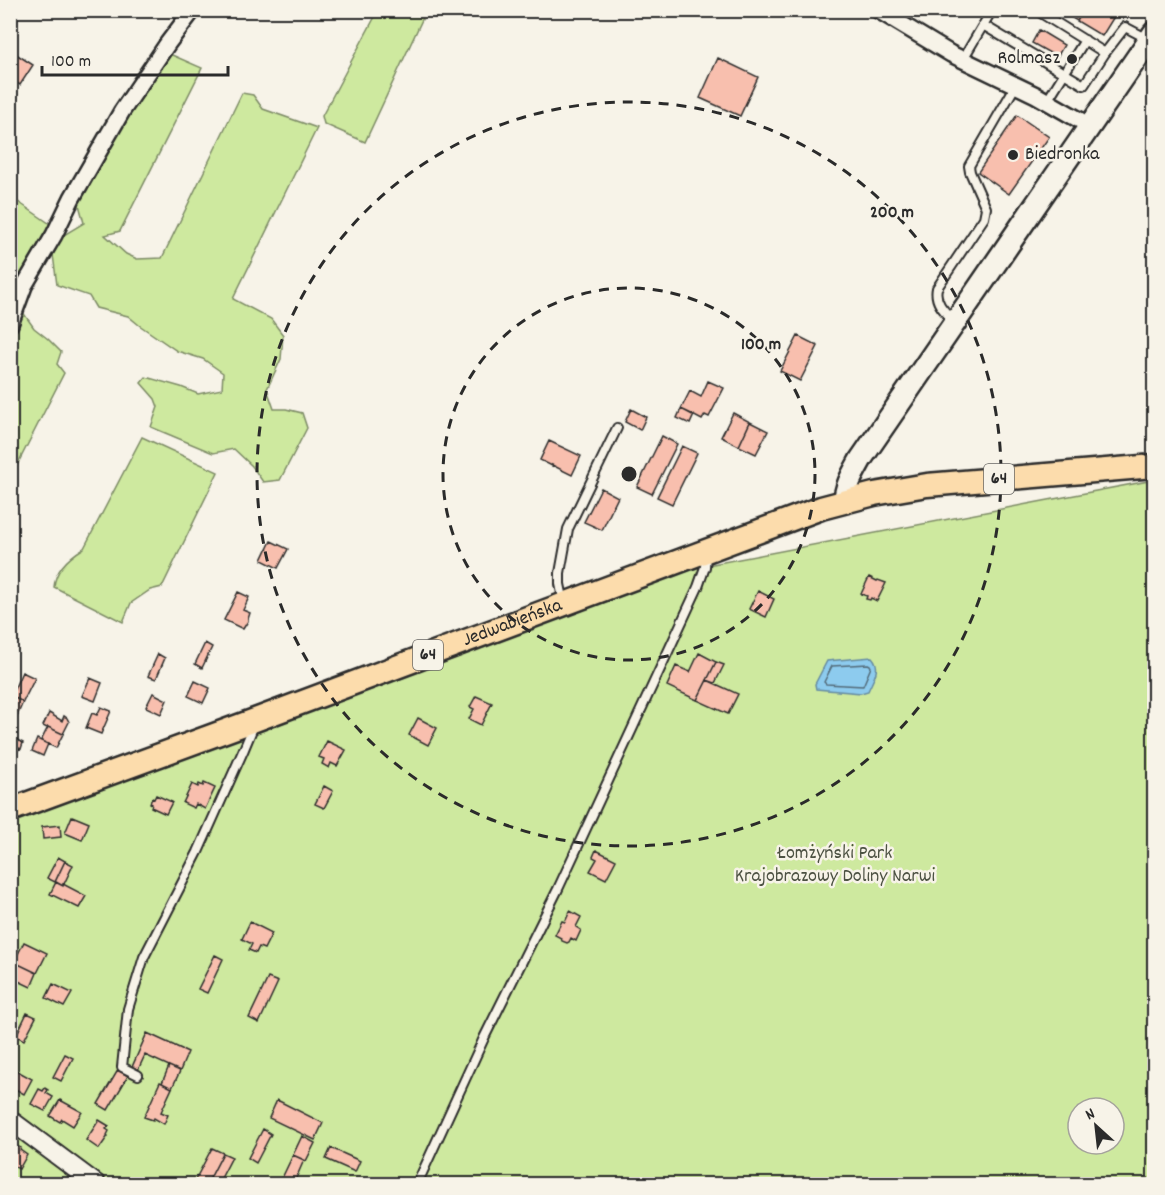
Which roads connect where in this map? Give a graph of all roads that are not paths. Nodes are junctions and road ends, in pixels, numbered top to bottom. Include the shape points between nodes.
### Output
1 (193, 10) edge
2 (878, 10) edge
3 (992, 10) edge
4 (1036, 10) edge
5 (983, 25) junction
6 (1152, 36) edge
7 (1085, 40) junction
8 (1105, 53) junction
9 (963, 59) junction
10 (1064, 73) junction
11 (1016, 85) junction
12 (1047, 101) junction
13 (1090, 126) junction
14 (955, 322) junction
15 (10, 324) edge
16 (618, 428) dead end
17 (1155, 466) edge
18 (845, 501) junction
19 (706, 551) junction
20 (564, 604) junction
21 (255, 720) junction
22 (10, 810) edge
23 (138, 1076) dead end
24 (10, 1120) edge
25 (96, 1185) edge
26 (417, 1185) edge

1 - 15 street via 122,111 77,188 24,286
2 - 9 street
3 - 5 lane
4 - 7 lane
5 - 9 lane
5 - 10 lane
6 - 8 lane via 1125,27
6 - 13 main road
7 - 8 lane
7 - 10 lane
8 - 10 lane via 1084,85
9 - 11 street
10 - 12 lane
11 - 12 street
11 - 14 lane via 969,166 986,207 984,218 936,292 939,303
12 - 13 street
13 - 14 main road
14 - 18 main road via 861,459
16 - 20 lane via 568,529 560,573
17 - 18 main road, 64 via 927,485
18 - 19 main road, Jedwabieńska / 64
19 - 20 main road, Jedwabieńska / 64
19 - 26 lane via 698,587
20 - 21 main road, Jedwabieńska / 64
21 - 22 main road, Jedwabieńska / 64
21 - 23 lane via 198,852 144,957 128,1009 122,1067
24 - 25 street

